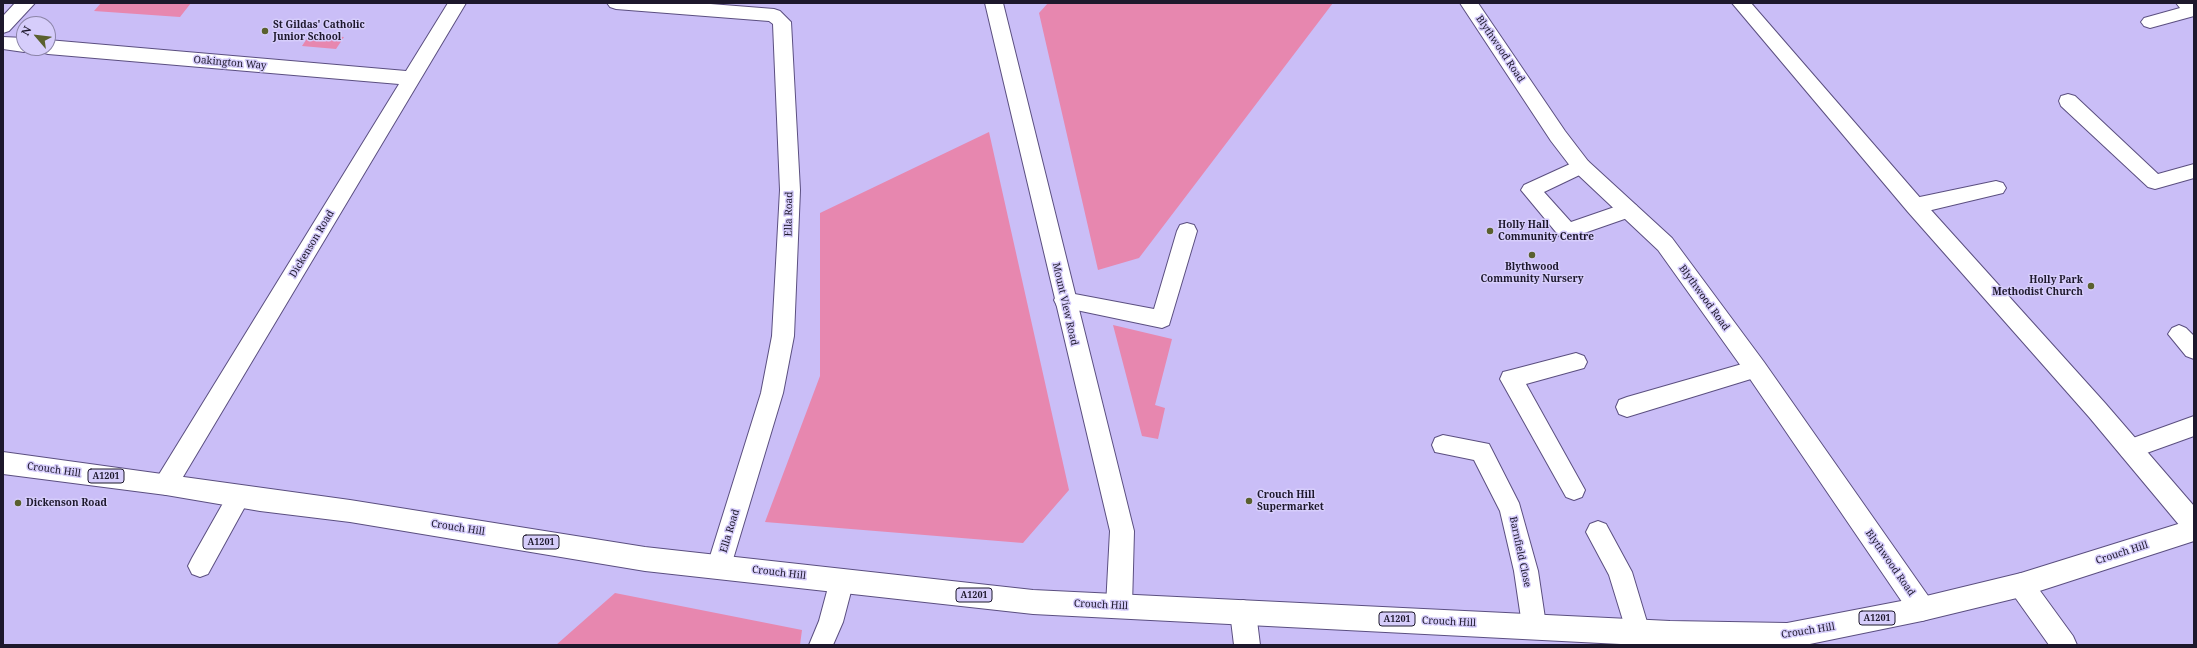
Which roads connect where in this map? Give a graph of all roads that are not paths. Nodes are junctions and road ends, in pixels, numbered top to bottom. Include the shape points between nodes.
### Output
1 (26, 3) edge
2 (457, 3) edge
3 (616, 3) edge
4 (994, 3) edge
5 (1469, 3) edge
6 (1741, 3) edge
7 (2185, 3) edge
8 (2150, 22) dead end
9 (3, 27) edge
10 (3, 43) edge
11 (16, 44) edge
12 (56, 48) edge
13 (412, 78) junction
14 (2068, 101) dead end
15 (1581, 166) junction
16 (2194, 171) edge
17 (1996, 188) dead end
18 (1915, 206) junction
19 (1629, 210) junction
20 (1187, 231) dead end
21 (1064, 300) junction
22 (2179, 334) dead end
23 (2194, 350) edge
24 (1576, 362) dead end
25 (1756, 368) junction
26 (1627, 406) dead end
27 (2194, 426) edge
28 (1443, 445) dead end
29 (2130, 449) junction
30 (3, 463) edge
31 (166, 484) junction
32 (1574, 490) dead end
33 (239, 496) junction
34 (2194, 524) edge
35 (2194, 530) edge
36 (1598, 532) dead end
37 (200, 566) dead end
38 (726, 567) junction
39 (836, 580) junction
40 (2021, 585) junction
41 (1119, 606) junction
42 (1922, 609) junction
43 (1243, 612) junction
44 (1534, 626) junction
45 (1638, 632) junction
46 (1788, 640) edge
47 (821, 645) edge
48 (1247, 645) edge
49 (2064, 645) edge

1 - 9 street
2 - 13 street, Dickenson Road
3 - 38 street, Ella Road via 774,15 782,22 790,190 783,336 772,393
4 - 21 street, Mount View Road
5 - 15 street, Blythwood Road
6 - 18 street
7 - 8 lane via 2193,10
10 - 11 street
12 - 13 street, Oakington Way
13 - 31 street, Dickenson Road
14 - 16 lane via 2155,182
15 - 19 street, Blythwood Road
15 - 19 lane via 1530,190 1567,231
17 - 18 lane
18 - 29 street
19 - 25 street, Blythwood Road via 1665,244
20 - 21 lane via 1162,319
21 - 41 street, Mount View Road via 1122,531
22 - 23 lane
24 - 32 lane via 1511,379
25 - 26 lane
25 - 42 street, Blythwood Road
27 - 29 lane
28 - 44 lane, Barnfield Close via 1481,451 1511,510 1526,571
29 - 34 street
30 - 31 street, Crouch Hill / A1201
31 - 33 street, Crouch Hill / A1201
33 - 37 lane
33 - 38 street, Crouch Hill / A1201 via 350,510 645,559
35 - 40 street, Crouch Hill / A1201
36 - 45 lane via 1620,572
38 - 39 street, Crouch Hill / A1201
39 - 41 street, Crouch Hill / A1201 via 1033,602
39 - 47 lane via 831,622
40 - 42 street, Crouch Hill / A1201
40 - 49 street
41 - 43 street, Crouch Hill / A1201
42 - 46 street, Crouch Hill / A1201
43 - 44 street, Crouch Hill / A1201
43 - 48 street
44 - 45 street, Crouch Hill / A1201
45 - 46 street, Crouch Hill / A1201

